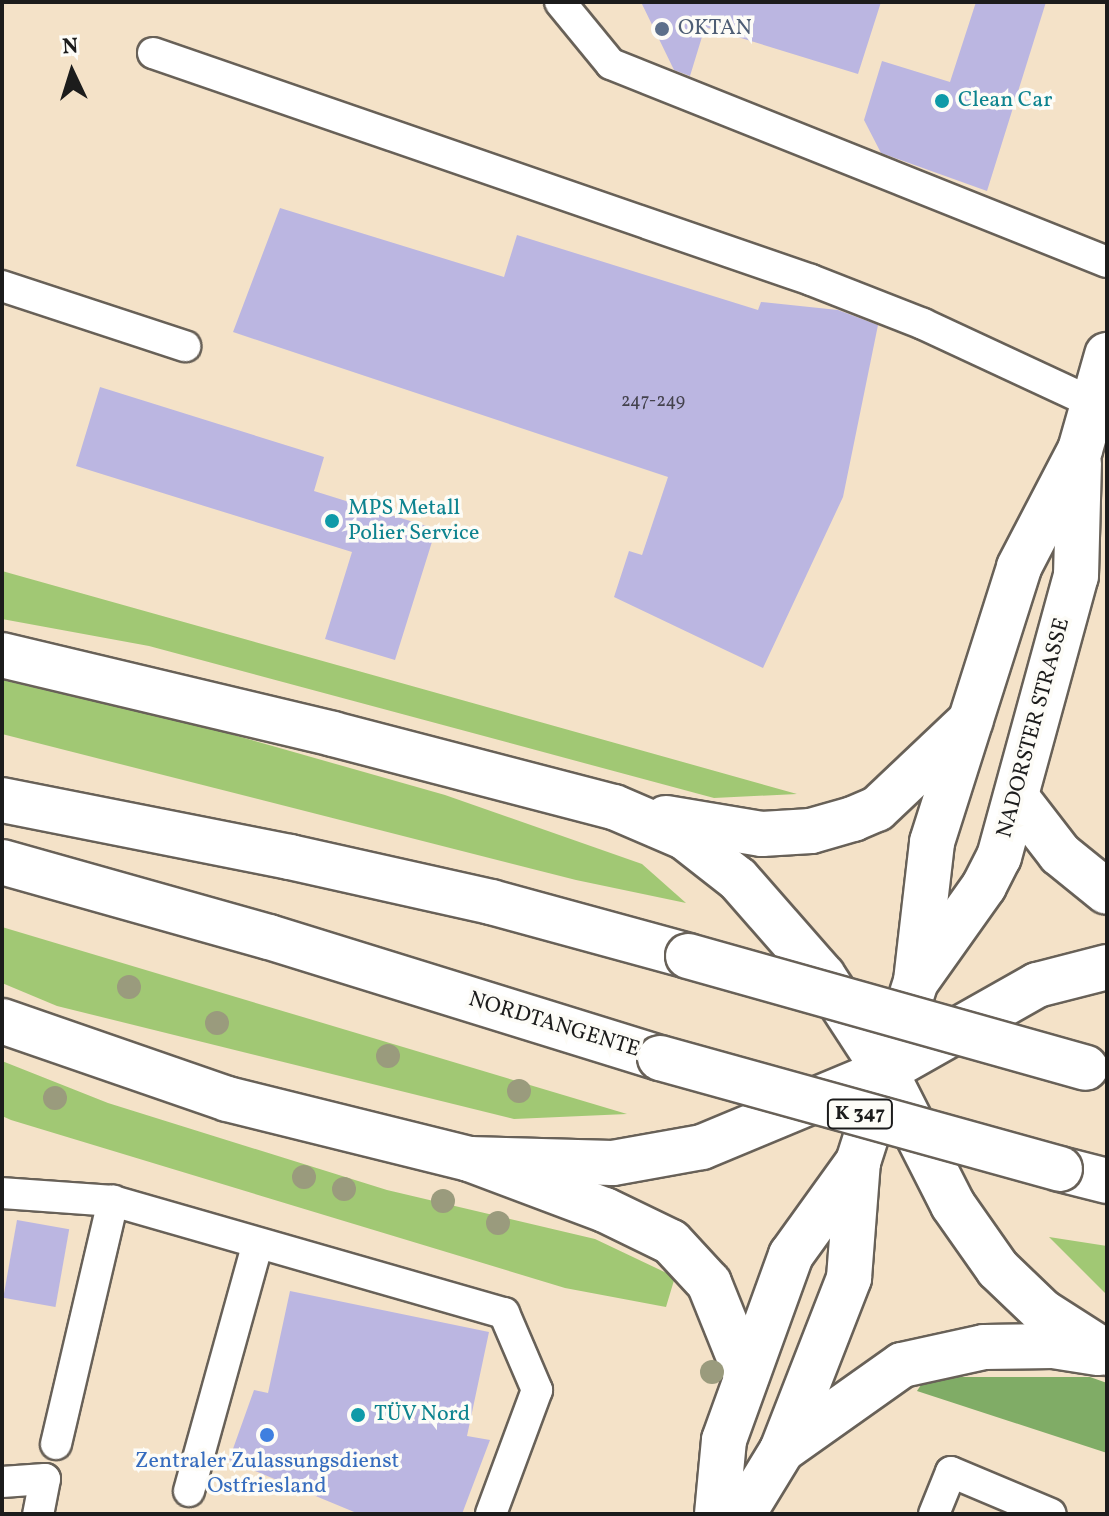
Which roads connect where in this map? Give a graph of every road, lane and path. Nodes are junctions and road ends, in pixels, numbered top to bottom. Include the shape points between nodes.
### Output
1 (560, 2) edge
2 (153, 53) dead end
3 (1107, 262) edge
4 (2, 286) edge
5 (185, 346) dead end
6 (1107, 355) edge
7 (1093, 403) junction
8 (1080, 450) junction
9 (2, 655) edge
10 (971, 720) junction
11 (1016, 797) junction
12 (2, 800) edge
13 (614, 807) junction
14 (2, 862) edge
15 (1107, 892) edge
16 (1107, 967) edge
17 (916, 981) junction
18 (2, 1021) edge
19 (885, 1071) junction
20 (1096, 1071) edge
21 (469, 1159) junction
22 (858, 1162) junction
23 (1107, 1181) edge
24 (2, 1193) edge
25 (113, 1201) junction
26 (258, 1243) junction
27 (1107, 1354) edge
28 (745, 1372) junction
29 (56, 1444) dead end
30 (782, 1450) junction
31 (2, 1482) edge
32 (189, 1491) dead end
33 (38, 1514) edge
34 (491, 1514) edge
35 (717, 1514) edge
36 (743, 1514) edge
37 (934, 1514) edge
38 (1051, 1514) edge

1 - 3 lane via 611,64
2 - 7 lane via 811,280 923,324
4 - 5 lane
6 - 7 main road, NADORSTER STRASSE
7 - 8 main road, NADORSTER STRASSE
8 - 10 main road, NADORSTER STRASSE via 1019,567
8 - 11 main road, NADORSTER STRASSE via 1076,576
9 - 13 main road
10 - 13 main road via 877,809 811,831 730,831
10 - 17 main road, NADORSTER STRASSE via 932,842
11 - 15 main road via 1060,854
11 - 17 main road, NADORSTER STRASSE via 984,886
12 - 20 main road, bridge via 491,902
13 - 19 main road via 684,837 738,879 823,976
14 - 23 main road, NORDTANGENTE / K 347, bridge via 269,937 660,1058
16 - 19 main road, K 347 via 1037,985
17 - 19 main road, NADORSTER STRASSE
18 - 21 main road via 227,1099
19 - 21 main road via 702,1147 613,1163
19 - 22 main road, NADORSTER STRASSE
19 - 27 main road, K 347 via 953,1205 998,1269 1043,1312
21 - 28 main road via 605,1210 671,1242 709,1283
22 - 28 main road, NADORSTER STRASSE via 791,1255
22 - 30 main road, NADORSTER STRASSE via 849,1278
24 - 25 lane
25 - 26 lane
25 - 29 lane
26 - 32 lane
26 - 34 lane via 504,1313 537,1390
27 - 30 main road, K 347 via 1053,1346 984,1347 902,1365
28 - 35 main road, NADORSTER STRASSE via 724,1440
30 - 36 main road, NADORSTER STRASSE
31 - 33 lane via 45,1479
37 - 38 lane via 951,1472

